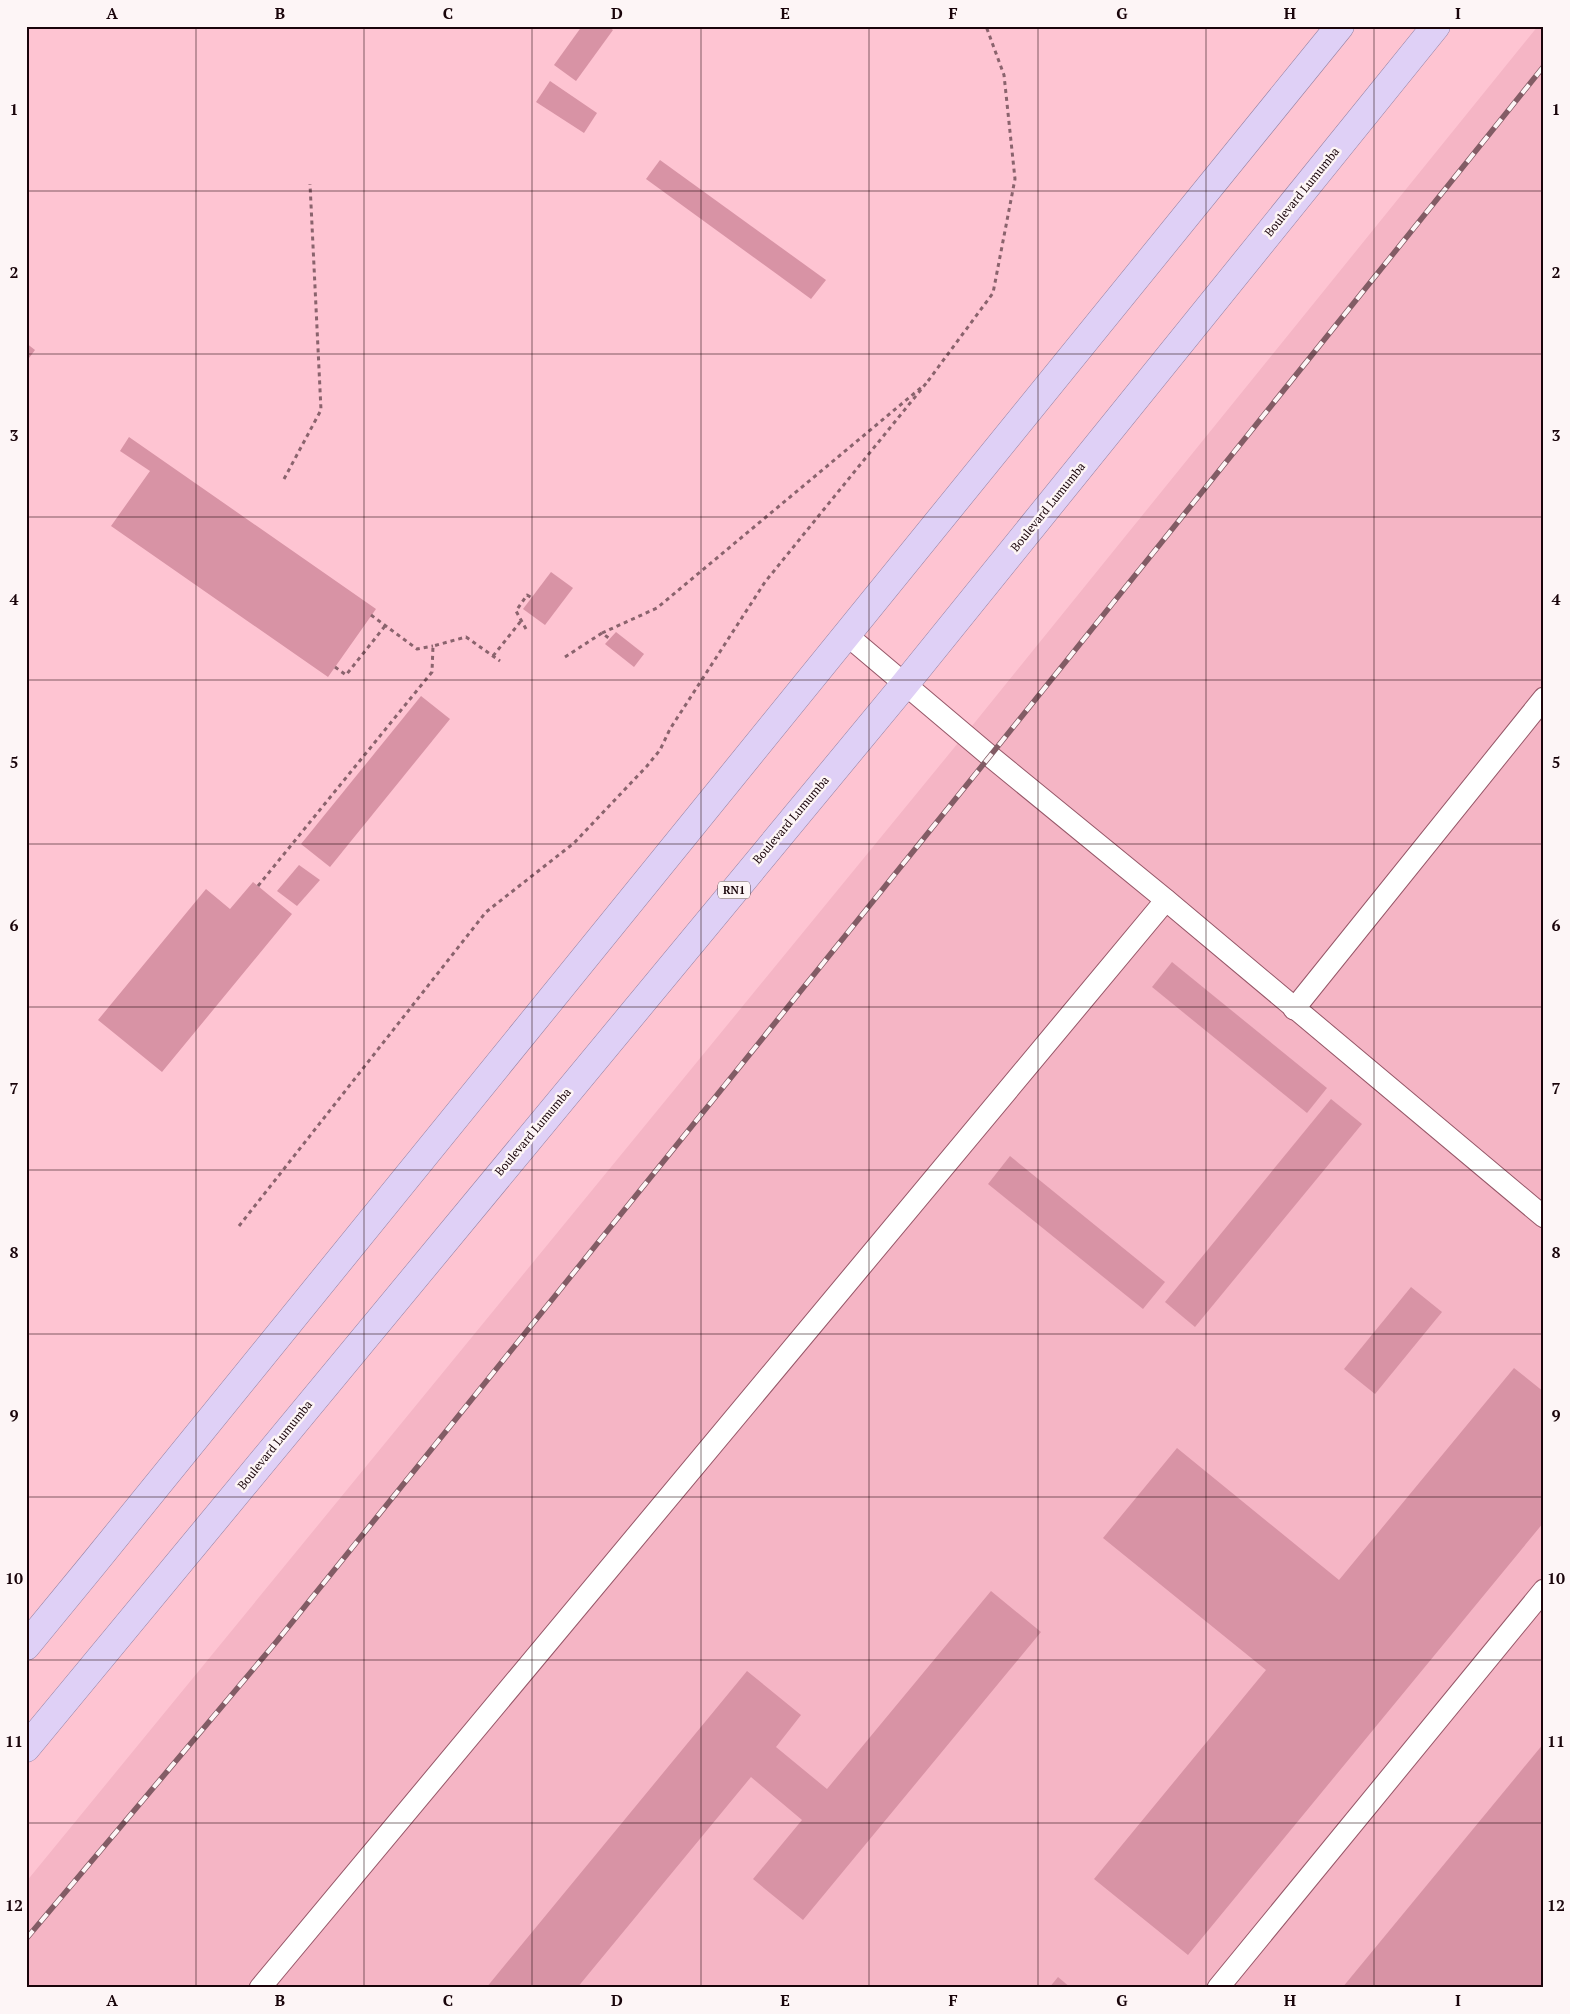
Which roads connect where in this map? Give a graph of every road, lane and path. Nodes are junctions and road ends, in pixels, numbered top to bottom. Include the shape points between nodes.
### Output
1 (986, 26) edge
2 (1340, 26) edge
3 (1436, 26) edge
4 (310, 184) dead end
5 (928, 381) junction
6 (284, 479) dead end
7 (532, 598) dead end
8 (371, 615) dead end
9 (521, 621) junction
10 (385, 626) junction
11 (526, 629) dead end
12 (602, 633) junction
13 (848, 636) junction
14 (610, 639) dead end
15 (433, 646) junction
16 (493, 656) junction
17 (565, 657) dead end
18 (500, 661) dead end
19 (335, 667) dead end
20 (905, 684) junction
21 (1544, 698) edge
22 (258, 886) dead end
23 (1166, 900) junction
24 (1294, 1009) junction
25 (1544, 1217) edge
26 (239, 1226) dead end
27 (1544, 1590) edge
28 (26, 1646) edge
29 (26, 1748) edge
30 (260, 1988) edge
31 (1218, 1988) edge

1 - 5 path via 1004,75 1015,179 993,292
2 - 13 highway
3 - 20 highway, Boulevard Lumumba / RN1
4 - 6 path via 321,410
5 - 12 path via 657,608
5 - 26 path via 765,582 660,750 574,843 486,912
7 - 9 path via 527,595 516,610
8 - 10 path
9 - 11 path
9 - 16 path
10 - 15 path via 417,649
10 - 19 path via 346,675
12 - 14 path
12 - 17 path
13 - 20 lane
13 - 28 highway
15 - 16 path via 466,637
15 - 22 path via 432,672
16 - 18 path
20 - 23 lane
20 - 29 highway, Boulevard Lumumba / RN1
21 - 24 lane
23 - 24 lane
23 - 30 lane
24 - 25 lane
27 - 31 lane

